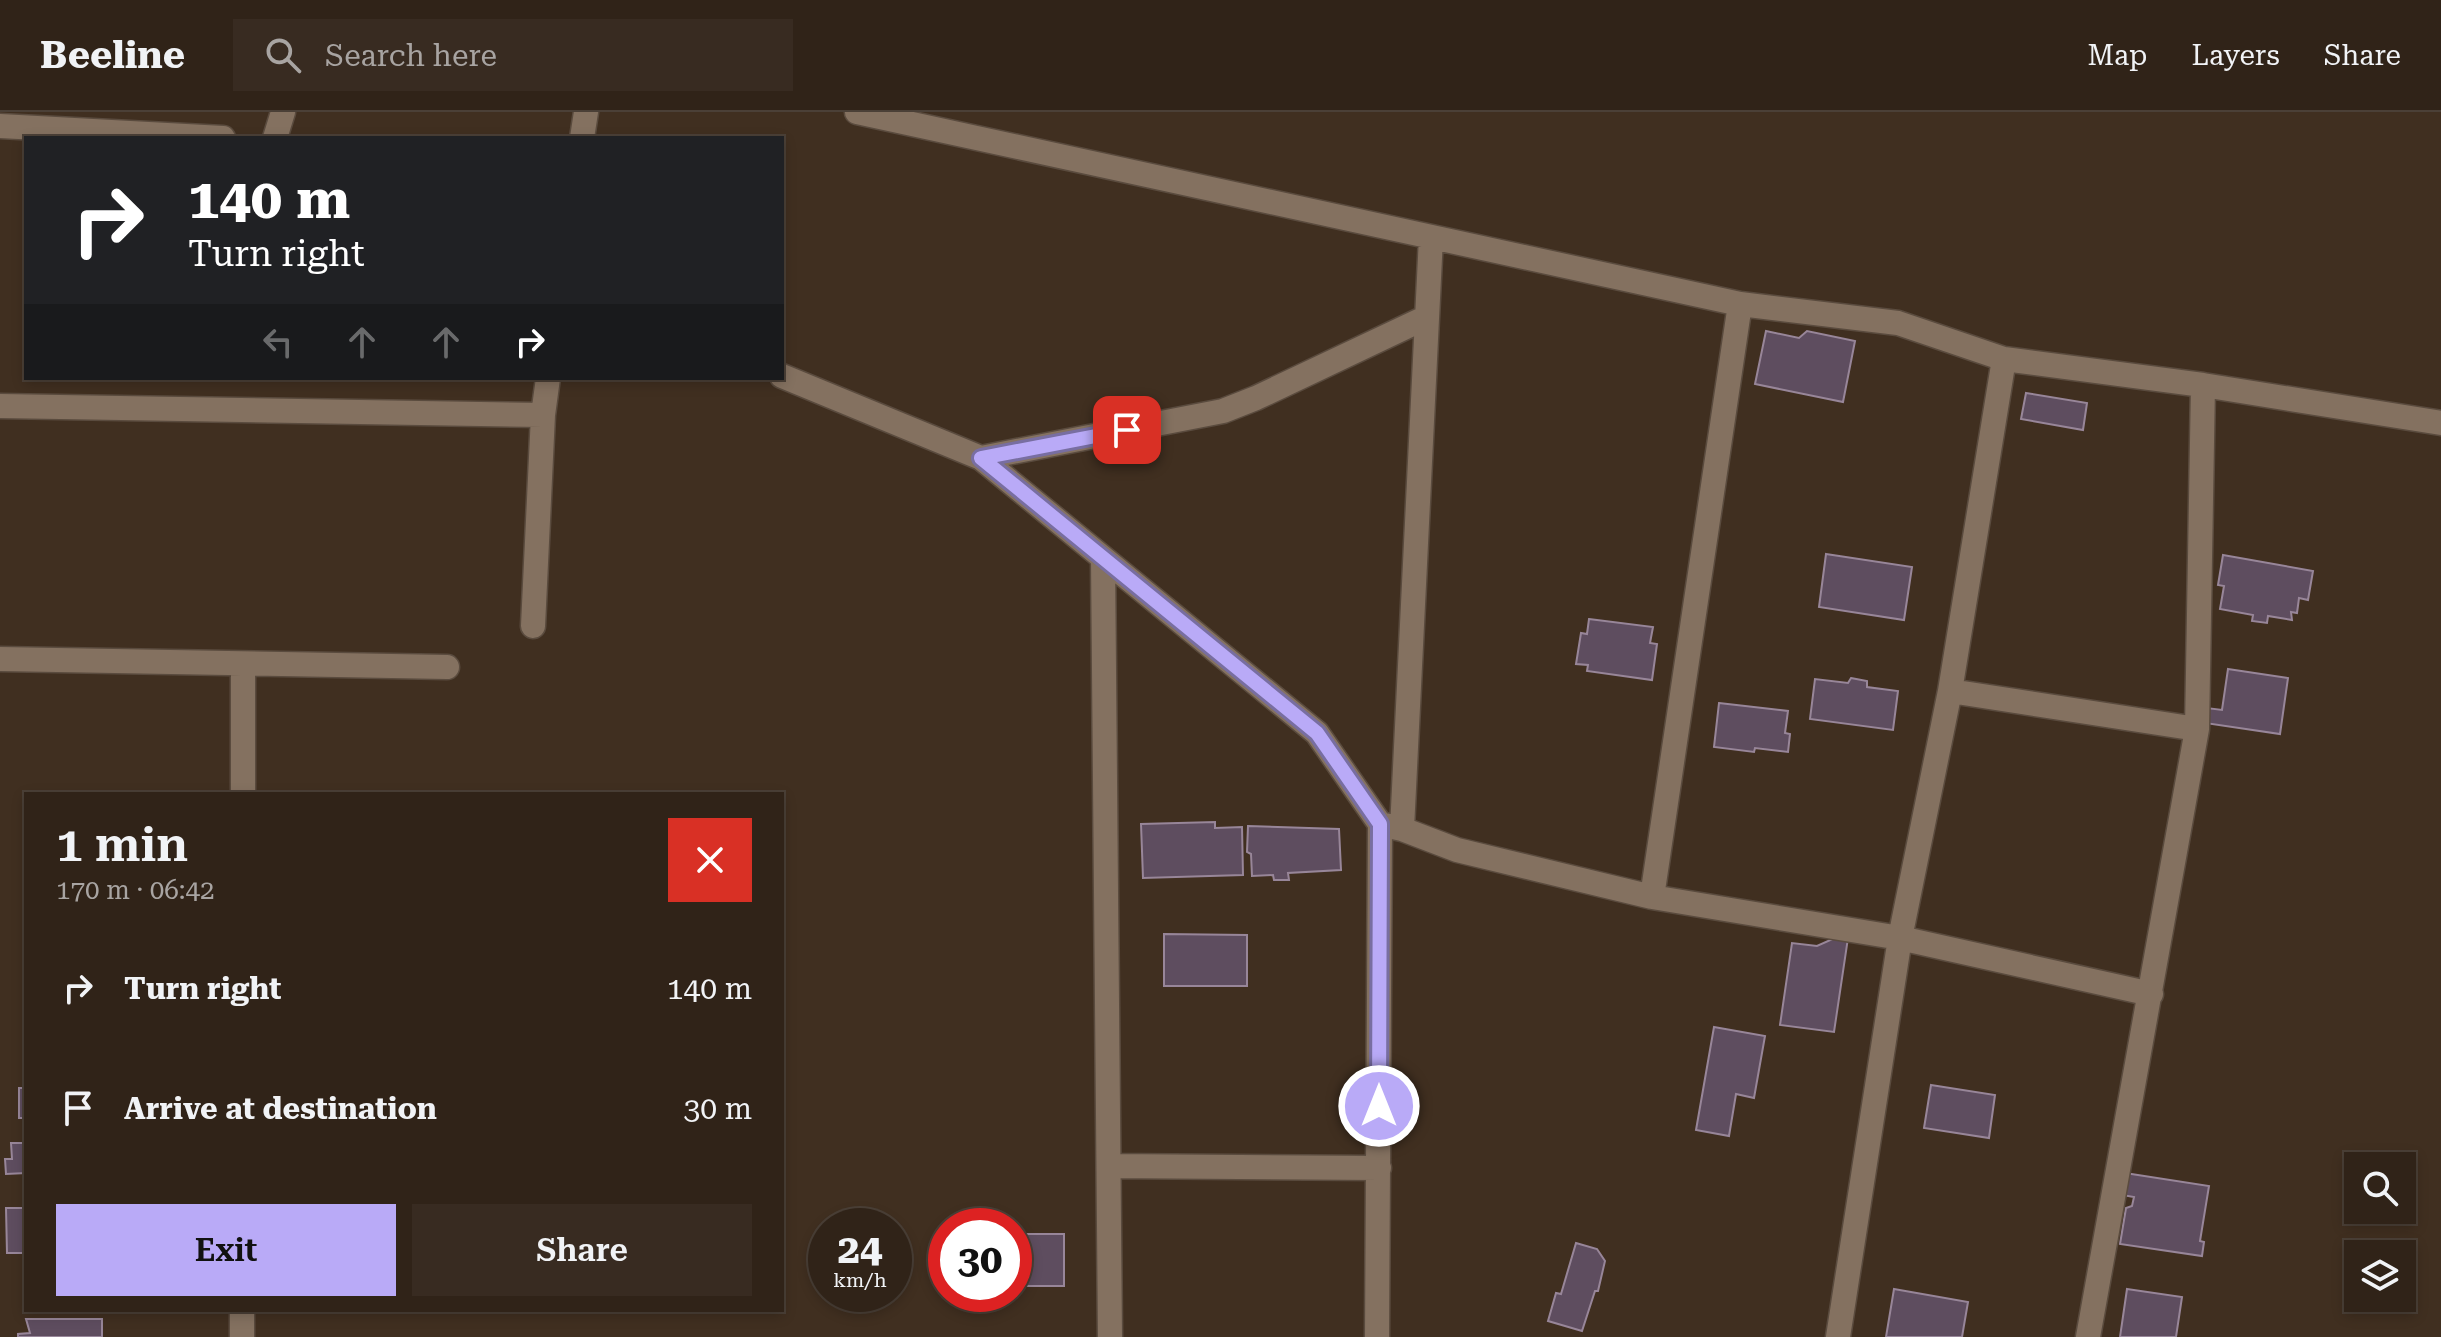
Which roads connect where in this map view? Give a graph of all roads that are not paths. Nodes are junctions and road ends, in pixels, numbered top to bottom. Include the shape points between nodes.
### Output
1 (283, 112) edge
2 (586, 112) edge
3 (857, 112) edge
4 (0, 126) edge
5 (186, 136) edge
6 (276, 136) edge
7 (582, 136) edge
8 (1431, 237) junction
9 (1740, 304) junction
10 (1427, 317) junction
11 (2004, 359) junction
12 (784, 377) edge
13 (548, 380) edge
14 (2203, 385) junction
15 (0, 406) edge
16 (543, 415) junction
17 (2441, 423) edge
18 (981, 458) junction
19 (1103, 558) junction
20 (533, 626) dead end
21 (0, 659) edge
22 (243, 664) junction
23 (447, 667) dead end
24 (1950, 691) junction
25 (2197, 729) junction
26 (243, 792) edge
27 (1391, 826) junction
28 (1652, 897) junction
29 (1900, 938) junction
30 (2151, 994) junction
31 (1109, 1166) junction
32 (1379, 1168) junction
33 (242, 1312) edge
34 (242, 1337) edge
35 (1110, 1337) edge
36 (1377, 1337) edge
37 (1838, 1337) edge
38 (2088, 1337) edge

1 - 6 street
2 - 7 street
3 - 8 street
4 - 5 street
8 - 9 street
8 - 10 street
9 - 11 street via 1898,323
9 - 28 street
10 - 18 street via 1223,411
10 - 27 street
11 - 14 street
11 - 24 street
12 - 18 street
13 - 16 street
14 - 17 street
14 - 25 street
15 - 16 street
16 - 20 street
18 - 19 street
19 - 27 street via 1317,733
19 - 31 street
21 - 22 street
22 - 23 street
22 - 26 street
24 - 25 street
24 - 29 street
25 - 30 street
27 - 28 street via 1457,850
27 - 32 street
28 - 29 street
29 - 30 street
29 - 37 street
30 - 38 street
31 - 32 street
31 - 35 street
32 - 36 street
33 - 34 street

